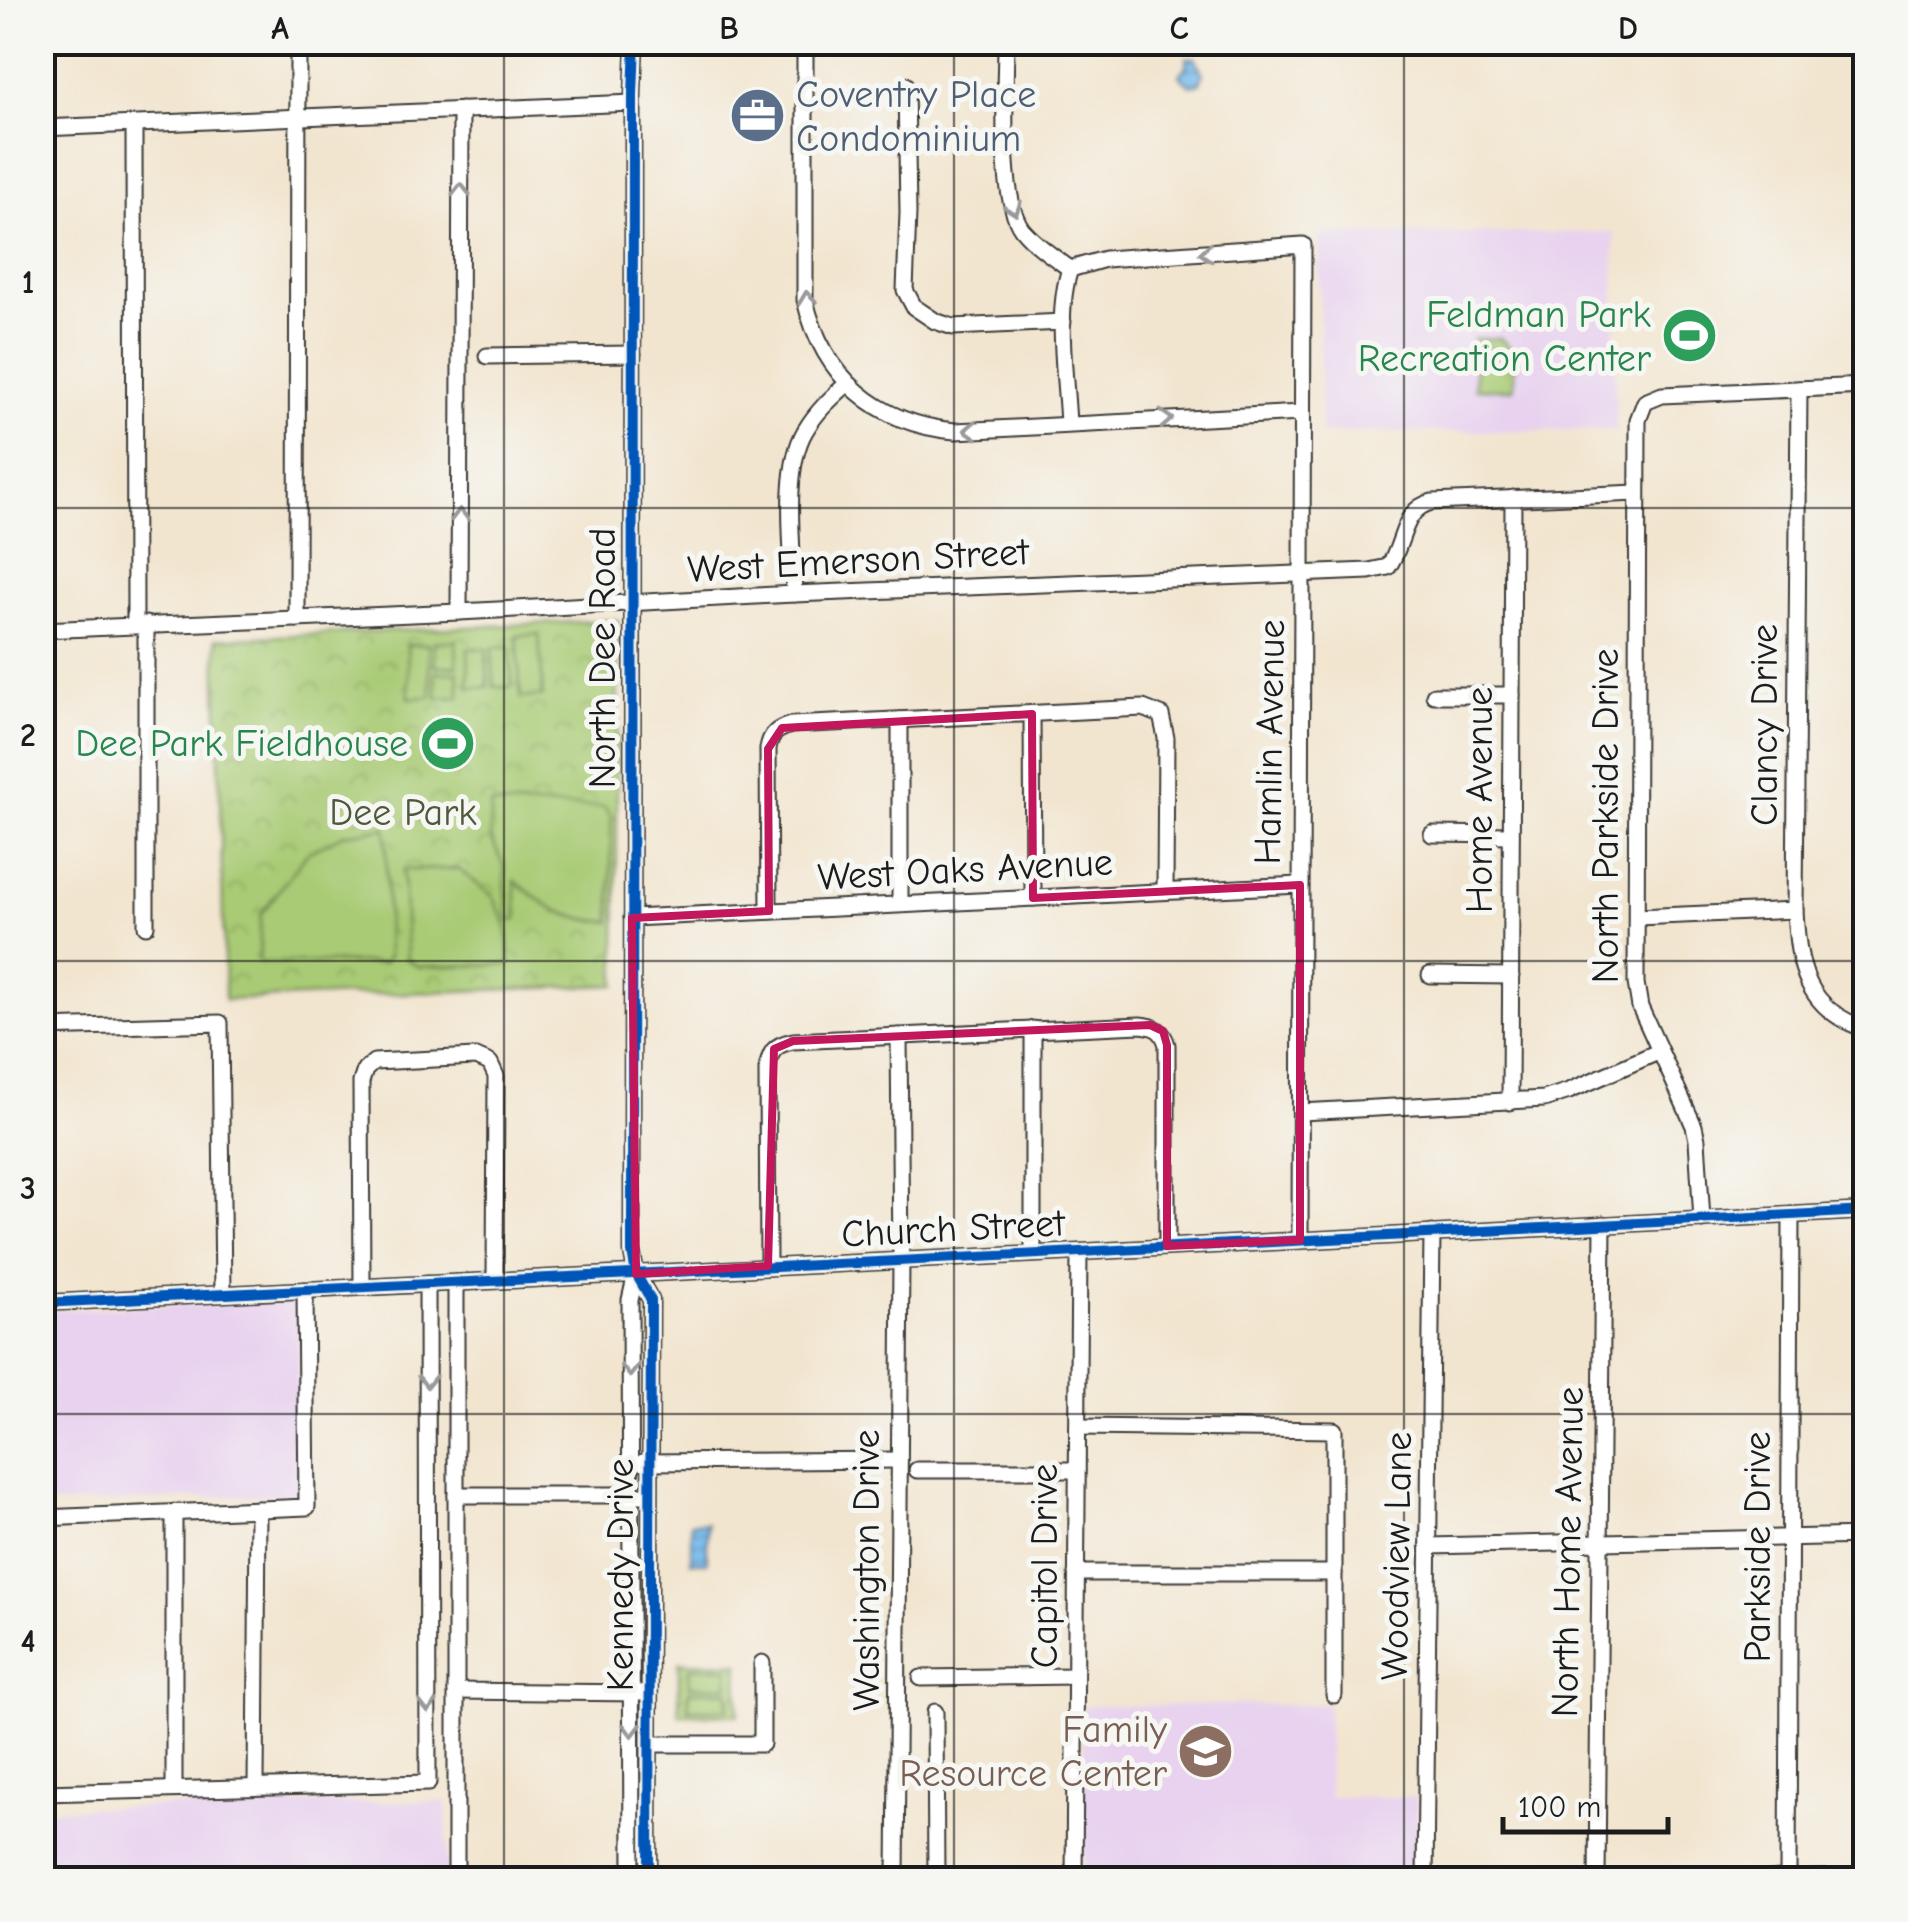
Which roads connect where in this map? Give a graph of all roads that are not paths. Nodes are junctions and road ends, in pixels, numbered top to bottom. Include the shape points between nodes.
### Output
1 (298, 42) edge
2 (636, 42) edge
3 (805, 42) edge
4 (1006, 42) edge
5 (906, 85) dead end
6 (633, 103) junction
7 (461, 110) junction
8 (298, 117) junction
9 (134, 124) junction
10 (42, 128) edge
11 (1070, 269) junction
12 (1063, 322) junction
13 (633, 354) junction
14 (487, 356) dead end
15 (847, 384) junction
16 (1866, 386) edge
17 (1799, 390) junction
18 (1302, 414) junction
19 (1068, 424) junction
20 (1638, 493) junction
21 (1512, 498) junction
22 (1303, 574) junction
23 (794, 594) junction
24 (632, 603) junction
25 (459, 612) junction
26 (298, 619) junction
27 (140, 624) junction
28 (42, 630) edge
29 (1434, 695) dead end
30 (1512, 695) junction
31 (1032, 714) junction
32 (900, 720) junction
33 (1432, 834) dead end
34 (1511, 834) junction
35 (1300, 885) junction
36 (1165, 891) junction
37 (1033, 898) junction
38 (900, 904) junction
39 (1795, 910) junction
40 (769, 911) junction
41 (632, 918) junction
42 (1636, 918) junction
43 (146, 926) dead end
44 (1430, 975) dead end
45 (1510, 976) junction
46 (42, 1028) edge
47 (1034, 1029) junction
48 (1866, 1029) edge
49 (899, 1036) junction
50 (1658, 1052) junction
51 (1510, 1102) junction
52 (1301, 1112) junction
53 (1866, 1211) edge
54 (1792, 1215) junction
55 (1702, 1220) junction
56 (1603, 1224) junction
57 (1432, 1233) junction
58 (1300, 1240) junction
59 (1167, 1246) junction
60 (1079, 1252) junction
61 (1034, 1254) junction
62 (900, 1260) junction
63 (768, 1266) junction
64 (636, 1274) junction
65 (495, 1280) junction
66 (456, 1283) junction
67 (427, 1284) junction
68 (362, 1286) junction
69 (304, 1290) junction
70 (223, 1293) junction
71 (42, 1303) edge
72 (1078, 1427) junction
73 (899, 1460) junction
74 (630, 1462) junction
75 (649, 1462) junction
76 (917, 1470) dead end
77 (1077, 1470) junction
78 (456, 1495) junction
79 (630, 1495) junction
80 (650, 1495) junction
81 (258, 1509) junction
82 (174, 1512) junction
83 (42, 1518) edge
84 (1866, 1536) edge
85 (1790, 1538) junction
86 (1600, 1542) junction
87 (1429, 1546) junction
88 (1334, 1572) junction
89 (1076, 1573) junction
90 (762, 1663) dead end
91 (1075, 1676) junction
92 (921, 1678) dead end
93 (456, 1692) junction
94 (632, 1692) junction
95 (651, 1692) junction
96 (1334, 1695) dead end
97 (936, 1712) dead end
98 (650, 1744) junction
99 (256, 1787) junction
100 (174, 1789) junction
101 (42, 1793) edge
102 (1866, 1877) edge
103 (1788, 1879) edge
104 (1829, 1879) edge
105 (456, 1880) edge
106 (632, 1880) edge
107 (649, 1880) edge
108 (896, 1880) edge
109 (936, 1880) edge
110 (1074, 1880) edge
111 (1426, 1880) edge
112 (1597, 1880) edge
113 (1752, 1880) edge

1 - 8 street
2 - 6 street, North Dee Road
15 -> 3 street via 823,352 806,300
4 -> 11 street via 1012,212 1033,240
5 - 12 street via 905,290 914,307 953,327
6 - 7 street
6 - 13 street, North Dee Road
7 - 8 street
25 -> 7 street
8 - 9 street
8 - 26 street
9 - 10 street
9 - 27 street
11 - 12 street
18 -> 11 street, Hamlin Avenue via 1303,245 1105,259
12 - 19 street
13 - 14 street
13 - 24 street, North Dee Road
19 -> 15 street via 933,429 892,414
15 - 23 street via 814,416 798,448
16 - 17 street
17 - 20 street, North Parkside Drive via 1662,394 1645,402 1638,420
17 - 39 street, Clancy Drive
19 -> 18 street
18 - 22 street, Hamlin Avenue
20 - 21 street, West Emerson Street
20 - 42 street, North Parkside Drive
21 - 22 street, West Emerson Street via 1420,505 1388,567
21 - 30 street, Home Avenue
22 - 23 street, West Emerson Street
22 - 35 street, Hamlin Avenue
23 - 24 street, West Emerson Street
24 - 25 street, West Emerson Street
24 - 41 street, North Dee Road
25 - 26 street, West Emerson Street
26 - 27 street, West Emerson Street
27 - 28 street, West Emerson Street
27 - 43 street
29 - 30 street
30 - 34 street, Home Avenue
31 - 32 street
31 - 36 street via 1143,708 1161,714
31 - 37 street
32 - 38 street
32 - 40 street via 791,725 774,732 768,749
33 - 34 street
34 - 45 street, Home Avenue
35 - 36 street, West Oaks Avenue
35 - 52 street, Hamlin Avenue
36 - 37 street, West Oaks Avenue
37 - 38 street, West Oaks Avenue
38 - 40 street, West Oaks Avenue
39 - 42 street
39 - 48 street, Clancy Drive via 1797,951 1813,991 1840,1018
40 - 41 street, West Oaks Avenue
41 - 64 street, North Dee Road
42 - 50 street, North Parkside Drive via 1637,994
44 - 45 street
45 - 51 street, Home Avenue
46 - 70 street via 220,1024
47 - 49 street
47 - 59 street via 1140,1025 1165,1036
47 - 61 street
49 - 62 street, Washington Drive
49 - 63 street via 793,1041 774,1049 767,1070
50 - 51 street via 1570,1091
50 - 55 street, North Parkside Drive via 1694,1126
51 - 52 street
52 - 58 street, Hamlin Avenue
53 - 54 street, Church Street
54 - 55 street, Church Street
54 - 85 street, Parkside Drive
55 - 56 street, Church Street
56 - 57 street, Church Street
56 - 86 street, North Home Avenue
57 - 58 street, Church Street
57 - 87 street, Woodview Lane
58 - 59 street, Church Street
59 - 60 street, Church Street
60 - 61 street, Church Street
60 - 72 street, Capitol Drive
61 - 62 street, Church Street
62 - 63 street, Church Street
62 - 73 street, Washington Drive
63 - 64 street, Church Street
64 - 65 street, Church Street
64 -> 74 street, Kennedy Drive via 630,1300
64 - 75 street, Kennedy Drive via 651,1300
65 - 66 street, Church Street
65 - 68 street via 496,1076 476,1057 374,1062 365,1070
66 - 67 street, Church Street
66 - 78 street
67 - 68 street, Church Street
67 -> 99 street via 428,1783
68 - 69 street, Church Street
69 - 70 street, Church Street
69 - 81 street via 307,1506
70 - 71 street, Church Street
72 - 77 street, Capitol Drive
72 - 88 street via 1334,1430
73 - 75 street
73 - 108 street, Washington Drive
74 - 75 street
74 - 79 street, Kennedy Drive
75 - 80 street, Kennedy Drive
76 - 77 street
77 - 89 street, Capitol Drive
78 - 79 street
78 - 93 street
79 - 80 street
79 - 94 street, Kennedy Drive
80 - 95 street, Kennedy Drive
81 - 82 street
81 - 99 street
82 - 83 street
82 - 100 street
84 - 85 street
85 - 86 street
85 - 103 street, Parkside Drive
86 - 87 street
86 - 112 street, North Home Avenue
87 - 111 street, Woodview Lane
88 - 89 street
88 - 96 street
89 - 91 street, Capitol Drive
90 - 98 street via 762,1744
91 - 92 street
91 - 110 street, Capitol Drive
93 - 94 street
93 - 105 street
94 - 95 street
94 -> 106 street, Kennedy Drive
95 - 98 street, Kennedy Drive
97 - 109 street
98 - 107 street, Kennedy Drive
99 - 100 street
100 - 101 street
102 - 104 street
103 - 104 street
103 - 113 street

